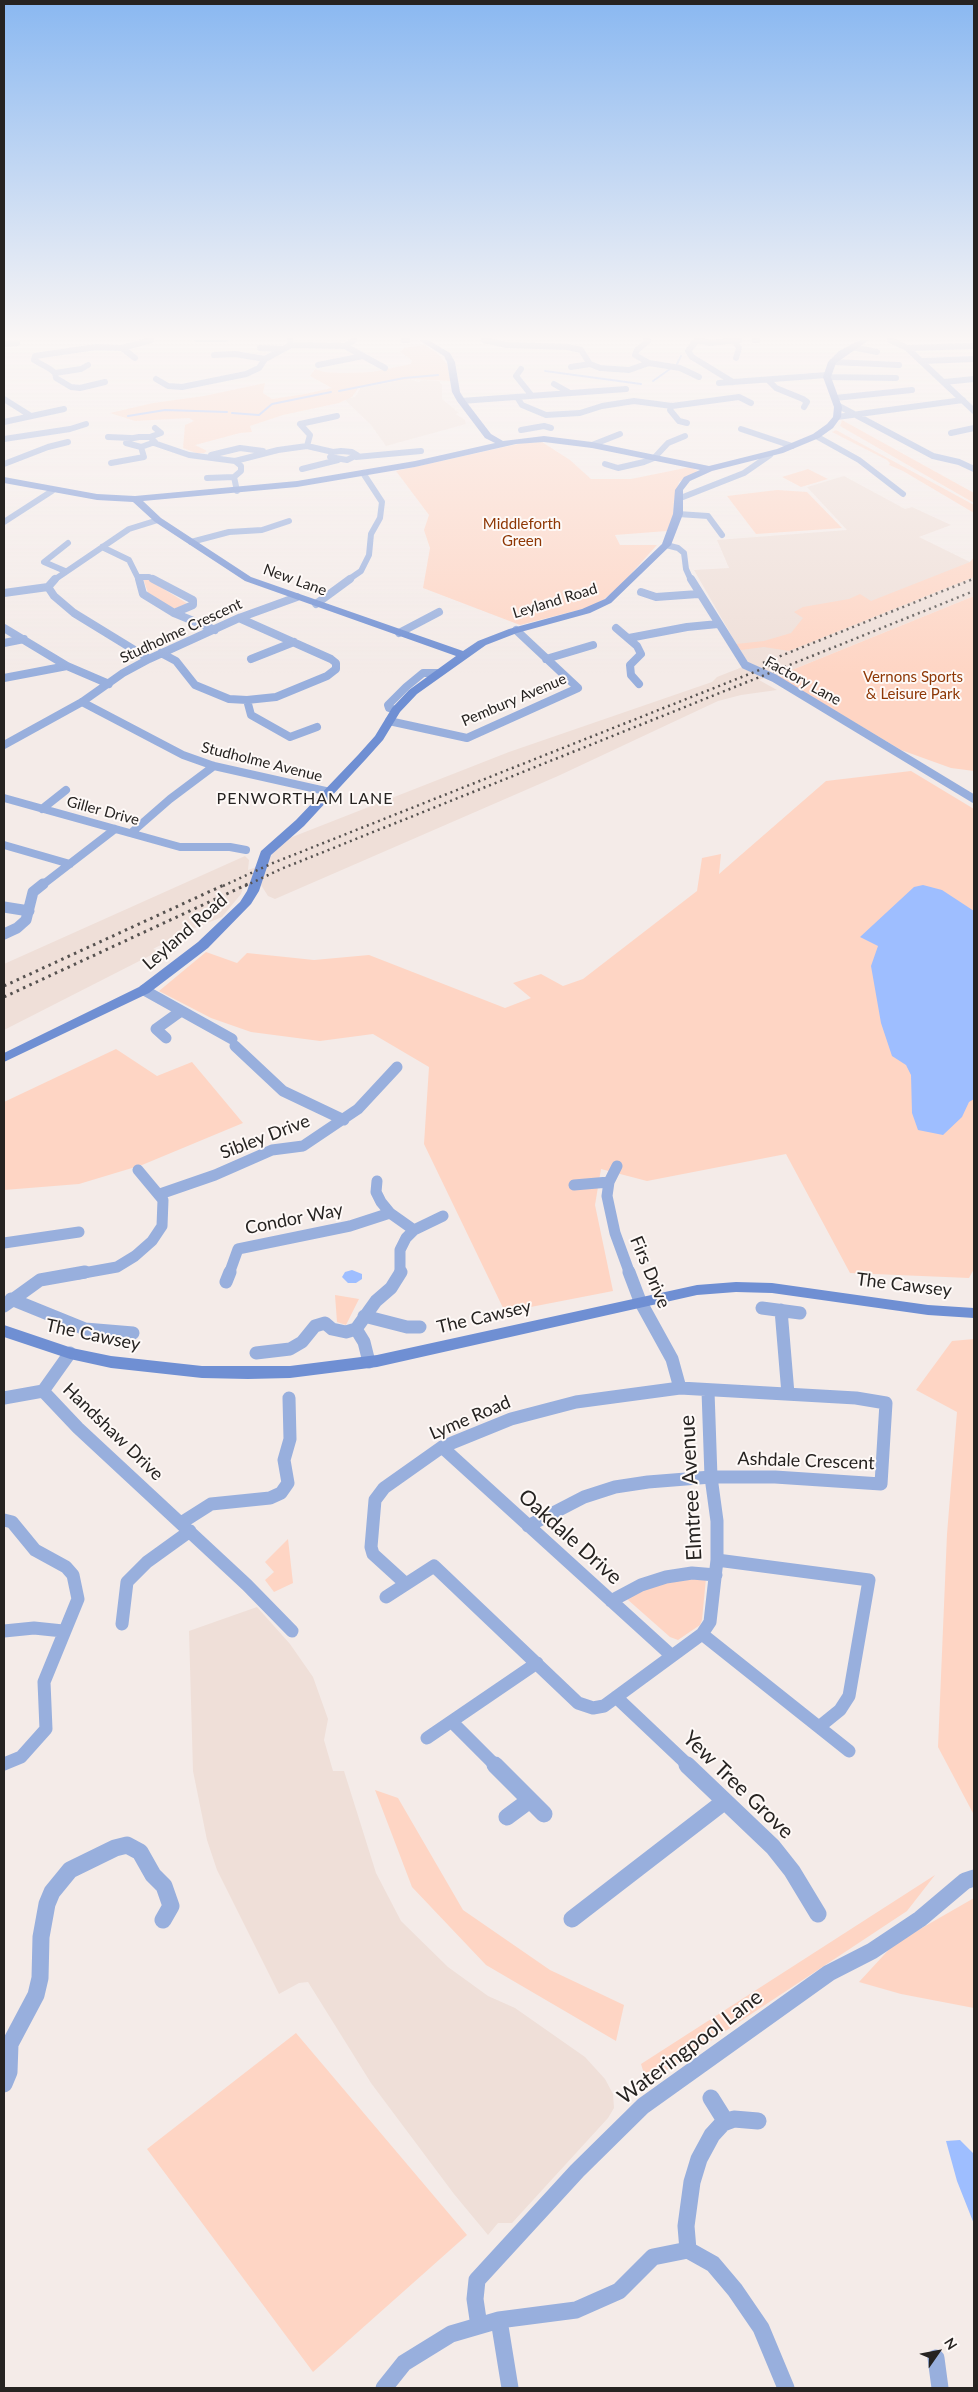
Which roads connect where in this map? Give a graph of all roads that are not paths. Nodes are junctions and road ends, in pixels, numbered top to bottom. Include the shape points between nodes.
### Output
1 (40, 452) edge
2 (142, 452) edge
3 (180, 452) edge
4 (225, 452) edge
5 (266, 452) edge
6 (333, 452) edge
7 (353, 452) edge
8 (406, 452) edge
9 (472, 452) edge
10 (624, 452) edge
11 (660, 452) edge
12 (777, 452) edge
13 (844, 452) edge
14 (925, 452) edge
15 (770, 454) junction
16 (204, 457) junction
17 (356, 457) junction
18 (654, 458) junction
19 (968, 459) dead end
20 (338, 460) junction
21 (236, 461) junction
22 (959, 462) junction
23 (111, 463) dead end
24 (4, 464) edge
25 (606, 464) dead end
26 (302, 469) dead end
27 (709, 469) junction
28 (974, 469) edge
29 (363, 473) junction
30 (234, 477) junction
31 (207, 478) dead end
32 (4, 480) edge
33 (52, 490) junction
34 (237, 491) junction
35 (904, 494) dead end
36 (134, 499) junction
37 (678, 499) junction
38 (678, 514) junction
39 (158, 520) junction
40 (289, 521) dead end
41 (4, 522) edge
42 (722, 535) dead end
43 (191, 542) junction
44 (68, 543) dead end
45 (666, 545) junction
46 (102, 547) junction
47 (65, 571) junction
48 (138, 577) junction
49 (48, 587) junction
50 (641, 592) dead end
51 (4, 593) edge
52 (698, 594) junction
53 (297, 596) junction
54 (316, 604) junction
55 (439, 612) dead end
56 (174, 613) junction
57 (239, 618) junction
58 (718, 624) junction
59 (4, 628) edge
60 (616, 628) dead end
61 (215, 630) junction
62 (516, 630) junction
63 (399, 633) junction
64 (629, 638) junction
65 (24, 639) junction
66 (294, 642) junction
67 (4, 643) edge
68 (592, 645) dead end
69 (161, 653) junction
70 (463, 655) junction
71 (149, 659) junction
72 (546, 659) junction
73 (251, 660) dead end
74 (67, 666) junction
75 (4, 678) edge
76 (109, 684) junction
77 (639, 684) dead end
78 (247, 700) junction
79 (82, 702) junction
80 (389, 722) junction
81 (317, 727) dead end
82 (4, 745) edge
83 (214, 766) junction
84 (66, 790) dead end
85 (330, 792) junction
86 (4, 798) edge
87 (974, 799) edge
88 (42, 809) junction
89 (115, 829) junction
90 (131, 833) junction
91 (4, 845) edge
92 (246, 850) dead end
93 (70, 864) junction
94 (4, 907) edge
95 (29, 910) junction
96 (4, 934) edge
97 (144, 990) junction
98 (181, 1011) junction
99 (166, 1038) dead end
100 (4, 1058) edge
101 (381, 1068) dead end
102 (344, 1120) junction
103 (617, 1166) dead end
104 (138, 1170) dead end
105 (377, 1181) dead end
106 (609, 1182) junction
107 (574, 1185) dead end
108 (160, 1194) junction
109 (390, 1213) junction
110 (443, 1216) dead end
111 (414, 1230) junction
112 (79, 1232) dead end
113 (4, 1242) edge
114 (226, 1282) dead end
115 (640, 1301) junction
116 (7, 1302) edge
117 (762, 1308) dead end
118 (781, 1310) junction
119 (800, 1312) dead end
120 (974, 1313) edge
121 (364, 1316) junction
122 (420, 1327) dead end
123 (356, 1329) junction
124 (4, 1330) edge
125 (133, 1333) dead end
126 (70, 1353) junction
127 (256, 1353) dead end
128 (369, 1362) junction
129 (680, 1388) junction
130 (708, 1390) junction
131 (43, 1391) junction
132 (788, 1394) junction
133 (4, 1398) edge
134 (289, 1398) dead end
135 (442, 1447) junction
136 (712, 1477) junction
137 (4, 1520) edge
138 (528, 1526) junction
139 (186, 1527) junction
140 (717, 1560) junction
141 (716, 1575) junction
142 (406, 1584) junction
143 (386, 1598) dead end
144 (611, 1601) junction
145 (122, 1624) dead end
146 (4, 1631) edge
147 (63, 1631) junction
148 (292, 1631) dead end
149 (702, 1634) junction
150 (672, 1656) junction
151 (537, 1663) junction
152 (616, 1697) junction
153 (452, 1722) junction
154 (819, 1727) junction
155 (427, 1738) dead end
156 (849, 1751) dead end
157 (4, 1764) edge
158 (530, 1800) junction
159 (726, 1801) junction
160 (544, 1814) dead end
161 (507, 1817) dead end
162 (974, 1878) edge
163 (818, 1914) dead end
164 (572, 1919) dead end
165 (163, 1920) dead end
166 (4, 2084) edge
167 (712, 2098) dead end
168 (758, 2121) dead end
169 (726, 2122) junction
170 (688, 2250) junction
171 (499, 2320) junction
172 (479, 2326) junction
173 (936, 2358) dead end
174 (384, 2388) edge
175 (510, 2388) edge
176 (786, 2388) edge
177 (940, 2388) edge

1 - 24 street
2 - 23 street via 144,457
3 - 16 street
4 - 16 street
5 - 21 street
6 - 20 street via 330,457
7 - 17 street
8 - 17 street
9 - 29 street
10 - 18 street
11 - 18 street
12 - 15 street, Leyland Road
13 - 35 street
14 - 22 street
15 - 27 street, Leyland Road
15 - 37 street via 744,473
16 - 21 street
17 - 20 street
18 - 25 street via 625,467
18 - 27 street
19 - 22 street
20 - 26 street
21 - 30 street via 241,471
22 - 28 street
27 - 37 street, Leyland Road via 682,483
29 - 34 street
29 - 54 street via 382,502 380,518 371,534 369,556 361,570
30 - 31 street
30 - 34 street
32 - 33 street
33 - 36 street
33 - 41 street
34 - 36 street
36 - 39 street, New Lane
37 - 38 street, Leyland Road
38 - 42 street via 708,516
38 - 45 street, Leyland Road
39 - 43 street, New Lane
39 - 46 street via 129,529
40 - 43 street via 262,530 229,532
43 - 53 street, New Lane via 248,578
44 - 47 street via 44,562
45 - 52 street, Factory Lane via 684,553 686,569
45 - 62 street, Leyland Road via 608,601 577,614
46 - 47 street
46 - 48 street via 129,560
47 - 49 street
48 - 56 street via 143,594
48 - 56 street via 149,577 193,600 193,605
49 - 51 street
49 - 71 street via 74,613
50 - 52 street via 656,597
52 - 58 street, Factory Lane
53 - 54 street, New Lane
53 - 57 street, Studholme Crescent
54 - 63 street, New Lane
55 - 63 street
56 - 61 street
57 - 61 street, Studholme Crescent
57 - 66 street
58 - 64 street
58 - 87 street, Factory Lane via 745,665 774,678
59 - 65 street
60 - 64 street
61 - 69 street, Studholme Crescent
62 - 70 street, Leyland Road via 482,643
62 - 72 street, Pembury Avenue
63 - 70 street, New Lane
64 - 77 street via 641,654 630,665 631,675
65 - 67 street
65 - 74 street
66 - 73 street
66 - 78 street via 331,658 336,669 286,694
68 - 72 street, Pembury Avenue
69 - 71 street, Studholme Crescent
69 - 78 street via 176,661 204,690 229,699
70 - 80 street, Leyland Road via 413,692
71 - 76 street, Studholme Crescent
72 - 80 street, Pembury Avenue via 578,688 471,737
74 - 75 street
74 - 76 street
76 - 79 street, Studholme Crescent
78 - 81 street via 251,715 290,737
79 - 82 street, Studholme Crescent
79 - 83 street, Studholme Avenue via 159,744
80 - 85 street, Leyland Road via 380,738
83 - 85 street, Studholme Avenue
83 - 90 street via 170,798
84 - 88 street
85 - 97 street, Leyland Road via 265,854 253,891 245,904 203,945
86 - 88 street, Giller Drive
88 - 89 street, Giller Drive
89 - 90 street, Giller Drive
89 - 93 street
90 - 92 street, Giller Drive via 180,847
91 - 93 street
93 - 95 street via 33,892
94 - 95 street
95 - 96 street via 26,920
97 - 98 street
97 - 100 street, Leyland Road
98 - 99 street via 156,1029
98 - 102 street via 234,1043 283,1091
101 - 102 street, Sibley Drive via 394,1069 377,1090
102 - 108 street, Sibley Drive via 303,1146 272,1150
103 - 106 street, Firs Drive
104 - 108 street
105 - 109 street via 376,1192
106 - 107 street
106 - 115 street, Firs Drive via 607,1196 615,1233
108 - 116 street via 164,1212 162,1226 152,1241 135,1256 117,1267 98,1272 40,1280
109 - 111 street
109 - 114 street, Condor Way via 350,1226 238,1249
110 - 111 street
111 - 121 street via 400,1250 402,1271 392,1288
112 - 113 street
115 - 120 street, The Cawsey via 697,1290 772,1288 928,1310
115 - 128 street, The Cawsey
115 - 129 street, Firs Drive via 668,1353
116 - 125 street via 85,1329
117 - 118 street
118 - 119 street
118 - 132 street
121 - 122 street via 407,1327
121 - 123 street
123 - 127 street via 346,1332 332,1330 325,1323 315,1326 302,1342 290,1349
123 - 128 street via 364,1342
124 - 126 street, The Cawsey
126 - 128 street, The Cawsey via 155,1368 202,1372 290,1372
126 - 131 street, Handshaw Drive
129 - 130 street, Lyme Road
129 - 135 street, Lyme Road via 576,1402 511,1419
130 - 132 street, Ashdale Crescent
130 - 136 street, Elmtree Avenue
131 - 133 street
131 - 139 street, Handshaw Drive via 78,1428
132 - 136 street, Ashdale Crescent via 886,1403 881,1484 775,1477
134 - 139 street via 290,1439 284,1460 288,1483 281,1493 270,1498 211,1504
135 - 138 street, Oakdale Drive
135 - 142 street, Lyme Road via 384,1488 375,1500 373,1554
136 - 138 street via 615,1487 573,1501
136 - 140 street, Elmtree Avenue
137 - 147 street via 12,1522 35,1550 66,1567 73,1575 78,1599
138 - 144 street, Oakdale Drive
139 - 145 street via 127,1582
139 - 148 street, Handshaw Drive
140 - 141 street, Elmtree Avenue
140 - 154 street via 869,1580 849,1696 840,1710
141 - 144 street via 692,1573 666,1577 641,1585
141 - 149 street, Elmtree Avenue via 710,1622
142 - 143 street
142 - 151 street via 434,1566
144 - 150 street, Oakdale Drive
146 - 147 street via 34,1628
147 - 157 street via 44,1682 46,1729 21,1758
149 - 150 street
149 - 154 street
150 - 152 street
151 - 152 street via 587,1708 604,1706
151 - 153 street
152 - 159 street, Yew Tree Grove
153 - 155 street
153 - 158 street
154 - 156 street
158 - 160 street
158 - 161 street
159 - 163 street, Yew Tree Grove via 782,1858
159 - 164 street
162 - 172 street, Wateringpool Lane via 965,1881 920,1919 872,1951 829,1973 643,2106 576,2171 477,2280 474,2298
165 - 166 street via 171,1906 164,1886 153,1876 140,1852 127,1845 70,1870 52,1892 47,1904 36,1995 10,2044 10,2072
167 - 169 street
168 - 169 street via 734,2119
169 - 170 street via 712,2135 698,2159 686,2226
170 - 171 street via 653,2257 619,2292 576,2310
170 - 176 street via 712,2264 735,2290 760,2328
171 - 172 street
171 - 175 street
172 - 174 street via 451,2334 404,2363
173 - 177 street

